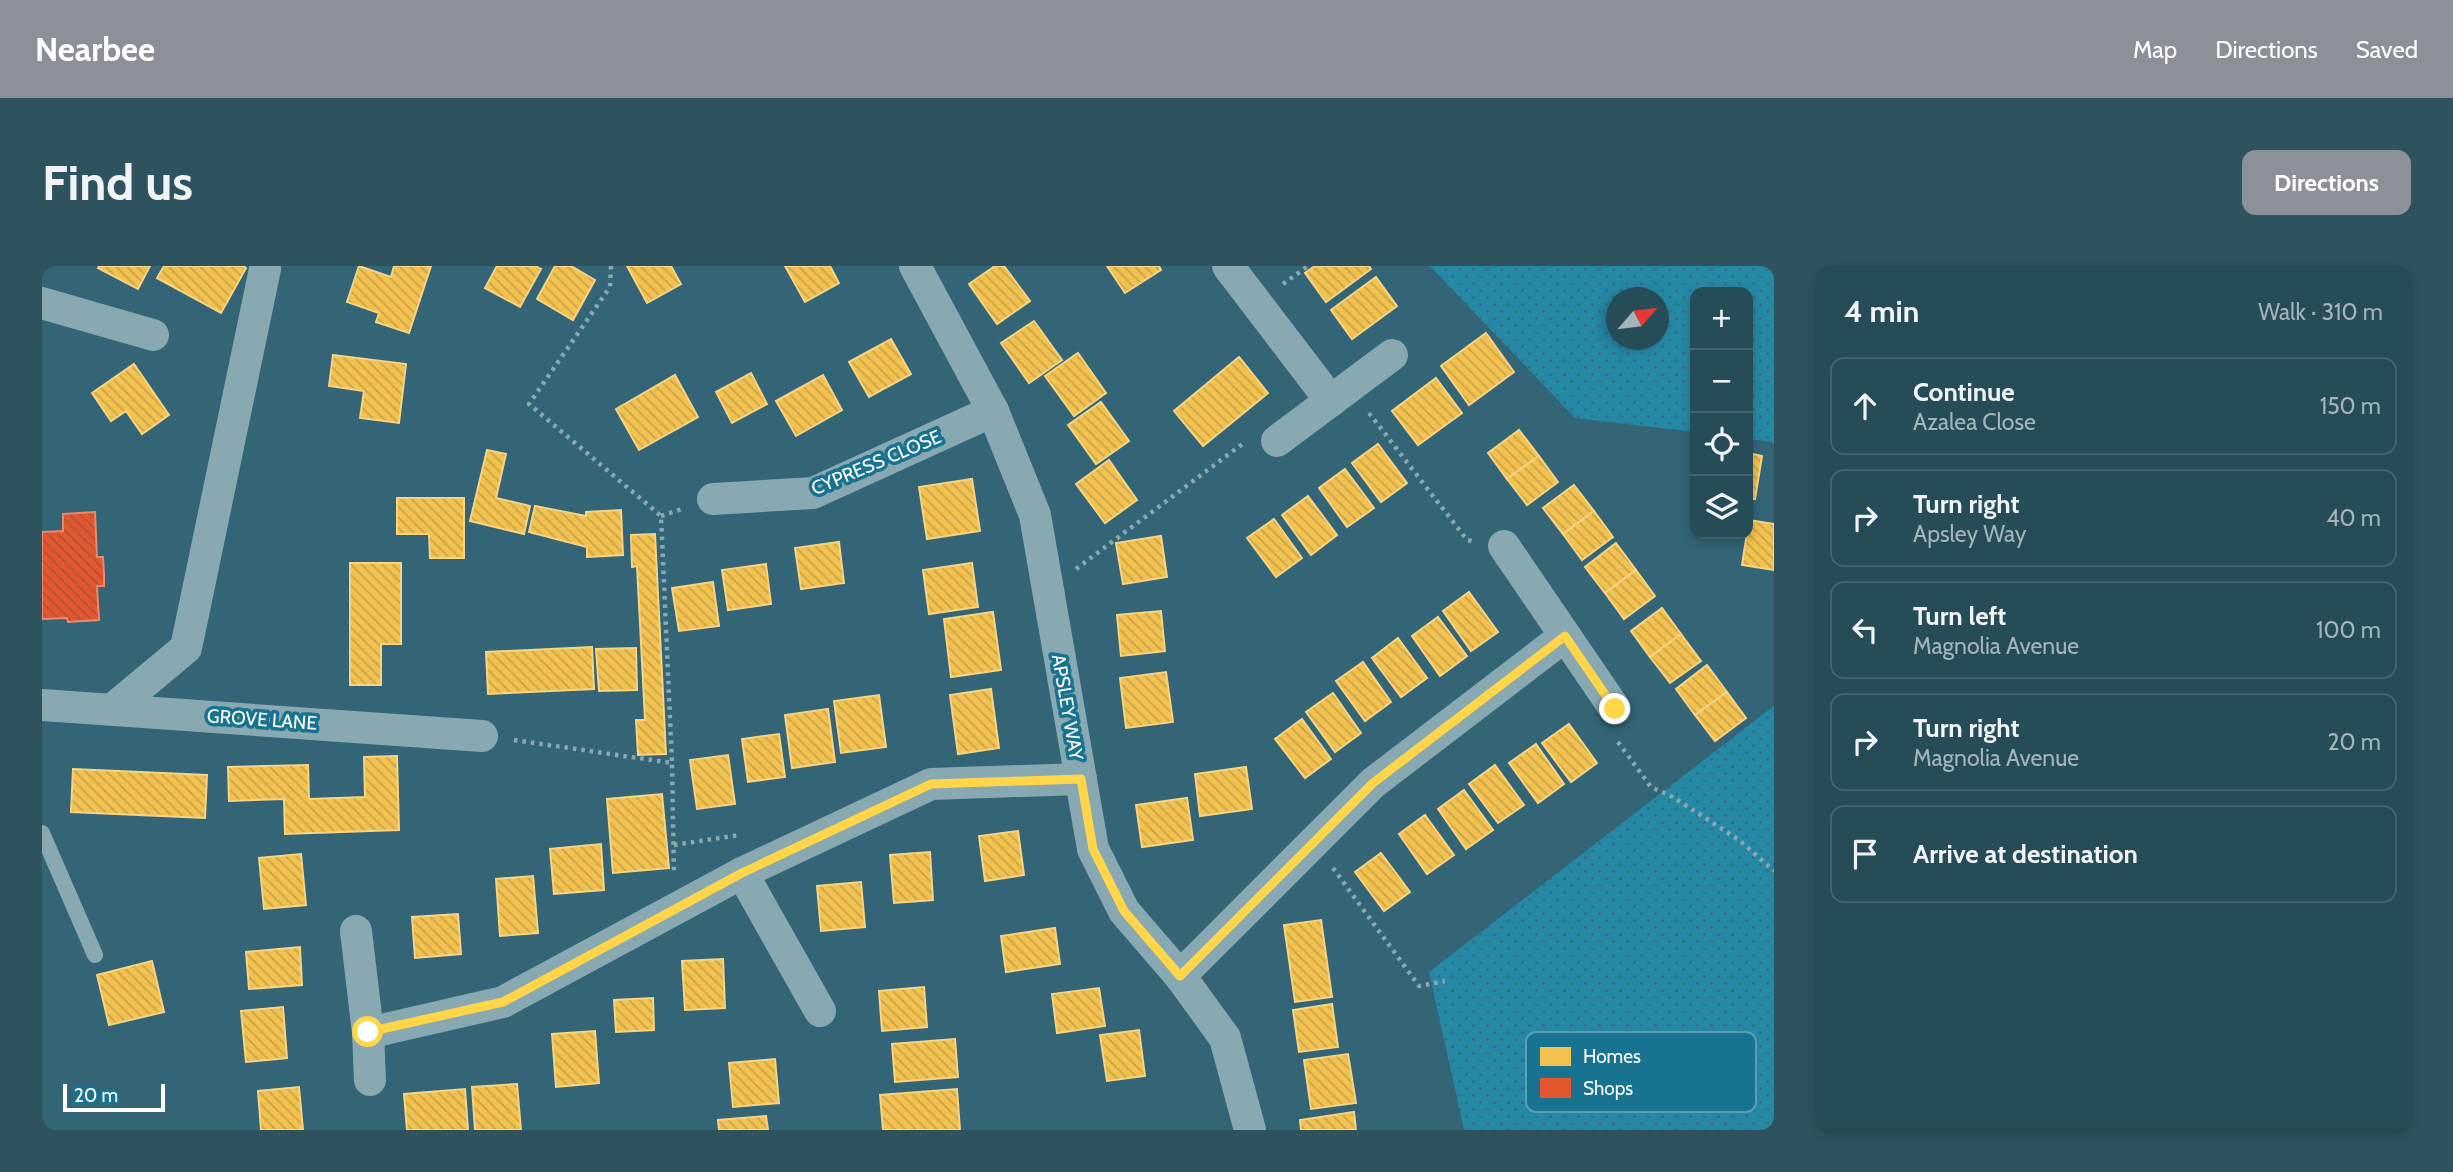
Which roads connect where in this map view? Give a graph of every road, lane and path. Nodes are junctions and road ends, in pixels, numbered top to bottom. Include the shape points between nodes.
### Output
1 (611, 266) edge
2 (915, 266) edge
3 (1228, 266) edge
4 (265, 269) dead end
5 (42, 303) edge
6 (153, 335) dead end
7 (1392, 355) dead end
8 (1340, 394) junction
9 (993, 411) junction
10 (1277, 441) joint
11 (713, 499) dead end
12 (1504, 546) joint
13 (1048, 590) junction
14 (1565, 636) junction
15 (42, 705) edge
16 (114, 708) junction
17 (1615, 709) joint
18 (482, 736) joint
19 (672, 763) junction
20 (1081, 779) junction
21 (42, 833) edge
22 (1314, 842) junction
23 (1774, 871) edge
24 (742, 873) junction
25 (673, 909) junction
26 (356, 931) dead end
27 (95, 955) dead end
28 (1180, 976) junction
29 (1445, 981) dead end
30 (820, 1011) dead end
31 (368, 1032) junction
32 (370, 1080) dead end
33 (1250, 1130) edge

1 - 19 path via 610,287 529,404 662,516
2 - 9 street, APSLEY WAY
3 - 8 street
4 - 16 street via 186,648
5 - 6 street
7 - 8 street
8 - 10 street
8 - 12 path via 1405,461 1467,540
9 - 11 street, CYPRESS CLOSE via 813,493
9 - 13 street, APSLEY WAY via 1035,515
10 - 13 path via 1247,441
12 - 14 street
13 - 20 street, APSLEY WAY
14 - 17 street
14 - 22 street via 1373,783
15 - 16 street, GROVE LANE
16 - 18 street, GROVE LANE
17 - 23 path via 1617,740 1651,787 1739,839
18 - 19 path
19 - 25 path
20 - 24 street via 931,784
20 - 28 street, APSLEY WAY via 1093,849 1124,911
21 - 27 lane
22 - 28 street
22 - 29 path via 1419,986
24 - 25 street
24 - 30 street
25 - 31 street via 503,1002
26 - 31 street
28 - 33 street, APSLEY WAY via 1225,1038
31 - 32 street

